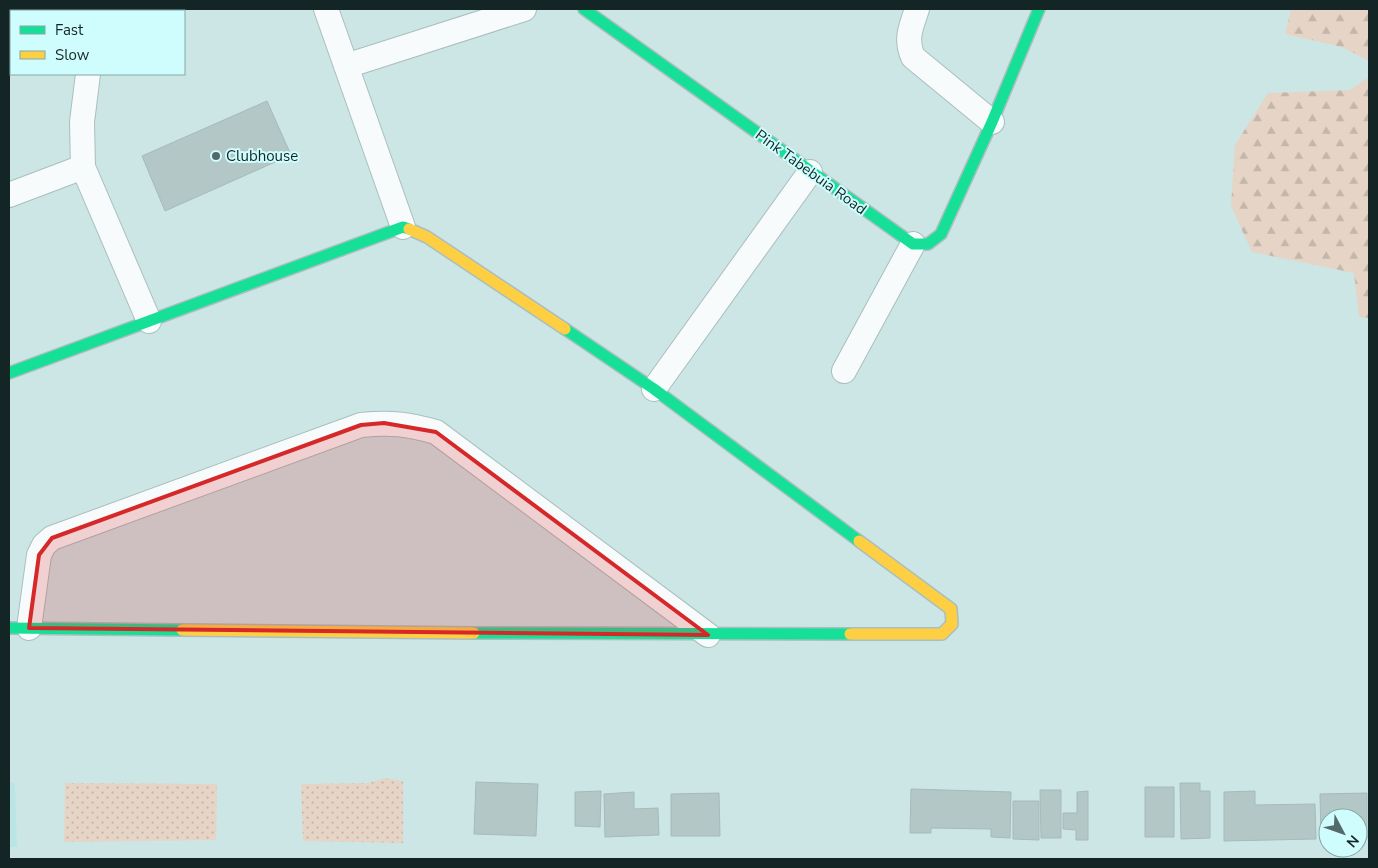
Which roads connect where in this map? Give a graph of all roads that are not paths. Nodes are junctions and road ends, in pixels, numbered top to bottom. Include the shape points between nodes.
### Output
1 (326, 9) edge
2 (524, 9) edge
3 (584, 9) edge
4 (917, 9) edge
5 (1039, 9) edge
6 (346, 66) junction
7 (88, 75) edge
8 (992, 122) junction
9 (83, 167) junction
10 (810, 172) junction
11 (9, 195) edge
12 (403, 228) junction
13 (913, 244) junction
14 (149, 320) junction
15 (844, 371) dead end
16 (9, 373) edge
17 (654, 389) junction
18 (19, 628) edge
19 (708, 635) junction

1 - 6 street
2 - 6 street
3 - 10 street, Pink Tabebuia Road
4 - 8 street via 908,37 913,57
5 - 8 street
6 - 12 street
7 - 9 street via 82,122
8 - 13 street via 941,234 928,244
9 - 11 street
9 - 14 street
10 - 13 street, Pink Tabebuia Road
10 - 17 street
12 - 14 street
12 - 17 street via 428,237
13 - 15 street
14 - 16 street
17 - 19 street via 951,609 952,624 942,634
18 - 19 street
18 - 19 street via 39,556 52,538 361,425 405,423 436,432

